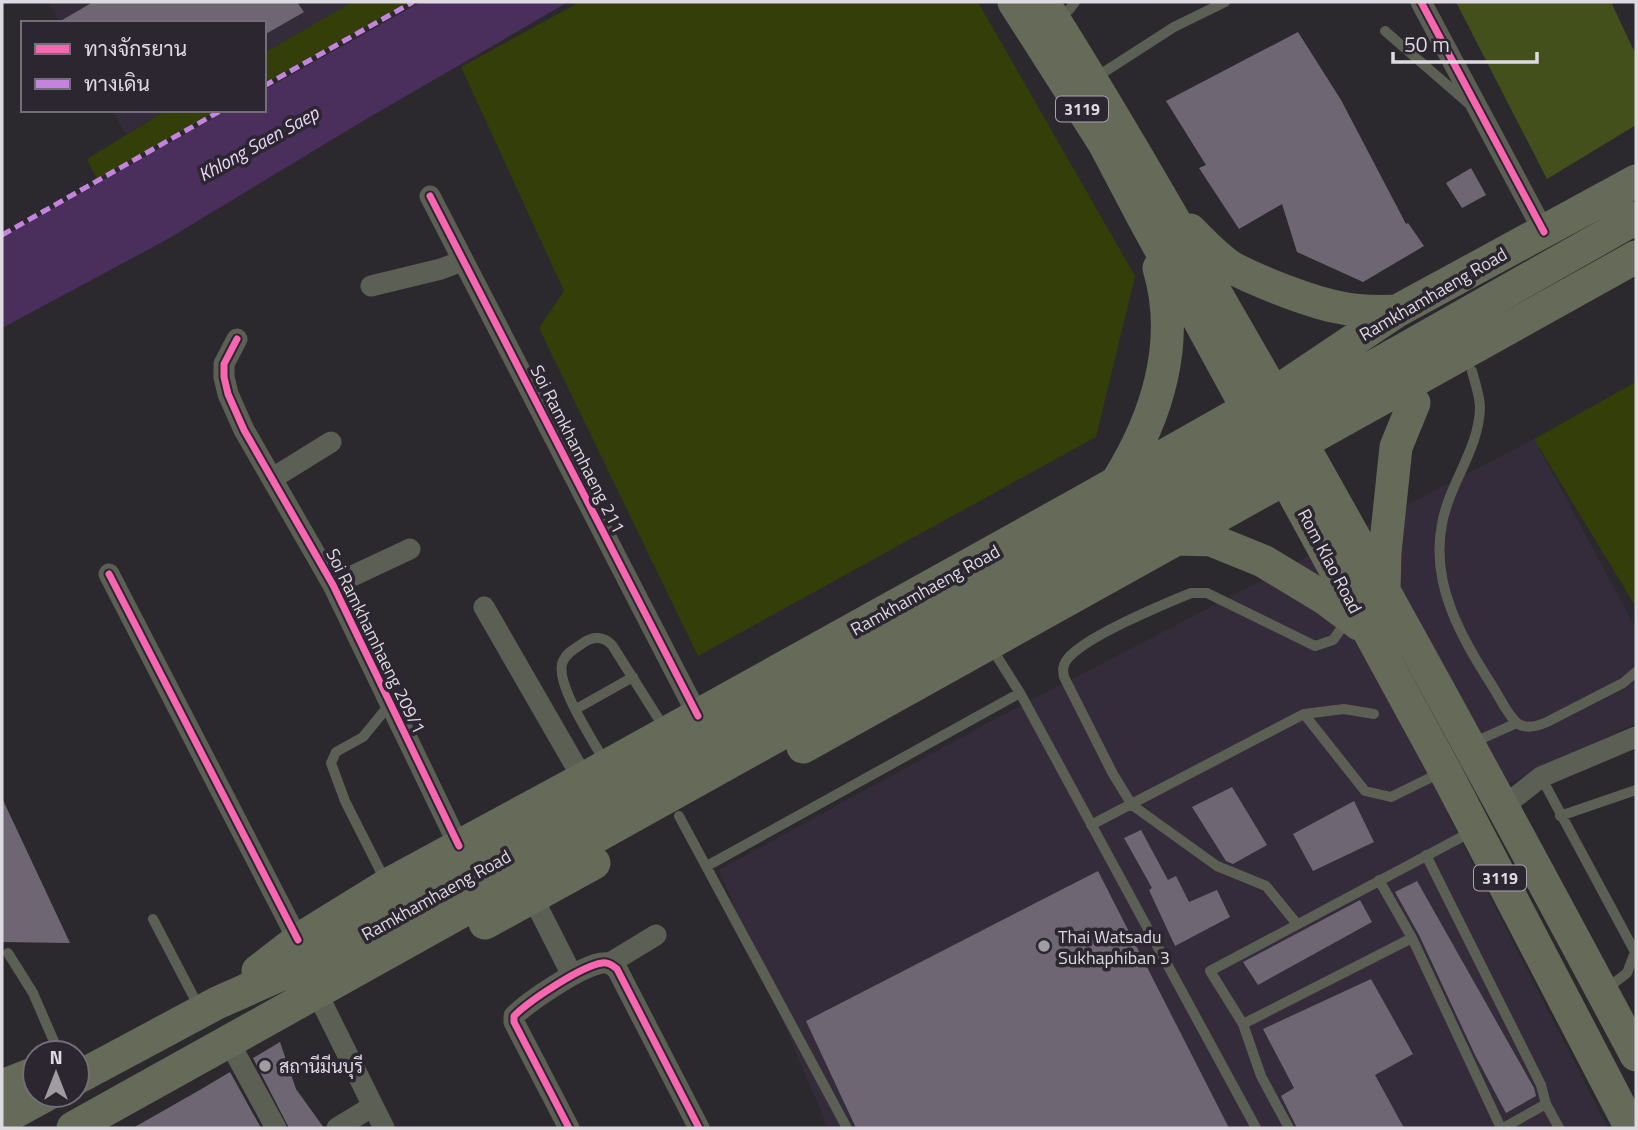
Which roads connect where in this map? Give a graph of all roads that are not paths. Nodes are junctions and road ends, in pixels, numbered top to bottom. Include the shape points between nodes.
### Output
1 (991, 2) edge
2 (1014, 2) edge
3 (1224, 2) edge
4 (1421, 2) edge
5 (1063, 4) edge
6 (1385, 31) dead end
7 (1101, 74) junction
8 (1480, 114) junction
9 (1117, 142) junction
10 (1636, 181) edge
11 (430, 196) dead end
12 (1156, 214) junction
13 (1636, 218) edge
14 (1544, 232) junction
15 (1636, 257) edge
16 (462, 261) junction
17 (1636, 284) edge
18 (371, 286) dead end
19 (1430, 293) junction
20 (1396, 311) junction
21 (237, 339) dead end
22 (1465, 375) junction
23 (1260, 401) junction
24 (1414, 403) junction
25 (331, 442) dead end
26 (1299, 470) junction
27 (272, 478) junction
28 (1104, 490) junction
29 (1179, 539) junction
30 (410, 549) dead end
31 (1125, 569) junction
32 (109, 574) dead end
33 (333, 585) junction
34 (1384, 589) junction
35 (484, 607) dead end
36 (1358, 623) junction
37 (989, 645) junction
38 (1636, 672) edge
39 (633, 677) junction
40 (1020, 693) junction
41 (390, 704) junction
42 (576, 709) junction
43 (1304, 714) junction
44 (1374, 714) dead end
45 (698, 716) junction
46 (1517, 723) junction
47 (667, 733) junction
48 (1636, 737) edge
49 (1470, 744) junction
50 (1445, 771) junction
51 (595, 773) junction
52 (1541, 777) junction
53 (1636, 790) edge
54 (1132, 805) junction
55 (1504, 806) junction
56 (679, 816) junction
57 (1560, 816) junction
58 (1091, 825) junction
59 (587, 827) junction
60 (1475, 830) junction
61 (459, 846) junction
62 (1426, 856) junction
63 (707, 866) junction
64 (1379, 880) junction
65 (387, 885) junction
66 (533, 898) junction
67 (153, 919) dead end
68 (1297, 925) junction
69 (656, 935) dead end
70 (1412, 938) junction
71 (298, 940) junction
72 (1636, 952) edge
73 (8, 953) dead end
74 (610, 963) junction
75 (572, 975) junction
76 (1603, 992) junction
77 (322, 1003) junction
78 (209, 1007) junction
79 (1243, 1024) junction
80 (53, 1039) edge
81 (228, 1040) junction
82 (1635, 1048) edge
83 (111, 1060) junction
84 (91, 1062) edge
85 (91, 1071) edge
86 (21, 1079) edge
87 (2, 1086) edge
88 (1546, 1104) junction
89 (373, 1106) junction
90 (21, 1109) edge
91 (2, 1119) edge
92 (80, 1127) edge
93 (276, 1128) edge
94 (337, 1128) edge
95 (384, 1128) edge
96 (569, 1128) edge
97 (699, 1128) edge
98 (847, 1128) edge
99 (1256, 1128) edge
100 (1289, 1128) edge
101 (1502, 1128) edge
102 (1559, 1128) edge
103 (1631, 1128) edge

1 - 9 main road via 1062,103
2 - 9 main road, Rom Klao Road / 3119
3 - 7 lane via 1174,27
4 - 8 street
5 - 7 main road via 1085,36
5 - 9 main road, Rom Klao Road / 3119
6 - 8 lane
7 - 9 main road
8 - 14 street
9 - 12 main road, Rom Klao Road / 3119
10 - 14 main road, Ramkhamhaeng Road
11 - 16 street, Soi Ramkhamhaeng 211
12 - 20 main road via 1257,280 1333,307 1368,313
12 - 23 main road, Rom Klao Road / 3119
12 - 28 main road via 1167,300 1165,357 1151,418 1136,451
13 - 59 main road, Ramkhamhaeng Road
14 - 19 main road, Ramkhamhaeng Road
15 - 59 main road, Ramkhamhaeng Road
16 - 18 street
16 - 45 street, Soi Ramkhamhaeng 211
17 - 22 main road, Ramkhamhaeng Road
19 - 20 main road, Ramkhamhaeng Road
19 - 22 main road via 1372,339 1364,350 1363,368 1372,382 1385,390
20 - 23 main road, Ramkhamhaeng Road
21 - 27 street, Soi Ramkhamhaeng 209/1 via 225,364 228,394
22 - 24 main road, Ramkhamhaeng Road
22 - 46 lane via 1480,405 1479,414 1470,452 1444,514 1441,569 1454,621
23 - 26 main road, Rom Klao Road / 3119
23 - 28 main road, Ramkhamhaeng Road
24 - 26 main road, Ramkhamhaeng Road
24 - 34 main road via 1396,447
25 - 27 street
26 - 29 main road, Ramkhamhaeng Road
26 - 34 main road, Rom Klao Road / 3119
26 - 36 main road, Rom Klao Road / 3119
27 - 33 street, Soi Ramkhamhaeng 209/1
28 - 31 main road via 1168,469 1181,469 1191,476 1190,499 1178,516
28 - 45 main road, Ramkhamhaeng Road
29 - 31 main road, Ramkhamhaeng Road
29 - 36 main road via 1211,540 1263,561
30 - 33 street
31 - 37 main road, Ramkhamhaeng Road
32 - 71 street
33 - 41 street, Soi Ramkhamhaeng 209/1
34 - 49 main road, Rom Klao Road / 3119
35 - 51 street
36 - 50 main road, Rom Klao Road / 3119
36 - 54 lane via 1315,646 1207,593 1191,593 1091,641 1067,658 1064,677
37 - 40 lane
37 - 56 main road, Ramkhamhaeng Road
38 - 46 lane via 1547,722 1535,727
39 - 42 lane
39 - 42 lane via 607,640 589,639 569,652 560,670
39 - 47 lane
40 - 58 lane
40 - 63 lane
41 - 61 street, Soi Ramkhamhaeng 209/1
41 - 65 lane via 363,737 336,752 331,763
42 - 51 lane
43 - 44 lane via 1344,709
43 - 50 lane via 1365,791 1391,797
43 - 54 lane
45 - 47 main road, Ramkhamhaeng Road
46 - 49 lane
47 - 51 main road, Ramkhamhaeng Road
48 - 52 street
49 - 55 main road, Rom Klao Road / 3119
50 - 60 main road, Rom Klao Road / 3119
51 - 61 main road, Ramkhamhaeng Road
52 - 55 street
52 - 57 lane
53 - 57 lane
54 - 58 lane
54 - 68 lane via 1217,866 1266,886
55 - 76 main road, Rom Klao Road / 3119
56 - 63 lane
56 - 66 main road, Ramkhamhaeng Road
57 - 72 lane
58 - 99 lane
59 - 78 main road, Ramkhamhaeng Road
59 - 81 main road, Ramkhamhaeng Road
60 - 62 lane
60 - 103 main road, Rom Klao Road / 3119
61 - 65 main road, Ramkhamhaeng Road
62 - 64 lane
62 - 88 lane via 1541,1085
63 - 98 lane
64 - 68 lane
64 - 70 lane
65 - 71 main road, Ramkhamhaeng Road
66 - 75 street
66 - 77 main road, Ramkhamhaeng Road via 383,977
67 - 78 lane
68 - 79 lane via 1210,971
69 - 74 street
70 - 79 lane
70 - 101 lane
71 - 78 main road, Ramkhamhaeng Road
72 - 76 lane via 1627,973
73 - 80 lane via 33,993
74 - 75 street
74 - 97 street
75 - 96 street via 514,1016
76 - 82 main road, Rom Klao Road / 3119
77 - 81 main road, Ramkhamhaeng Road
77 - 89 street
78 - 83 main road, Ramkhamhaeng Road
79 - 100 lane via 1261,1076
81 - 92 main road, Ramkhamhaeng Road
81 - 93 street
83 - 84 main road
83 - 85 main road, Ramkhamhaeng Road
86 - 87 main road
88 - 101 lane
88 - 102 lane
89 - 94 street
89 - 95 street
90 - 91 main road

